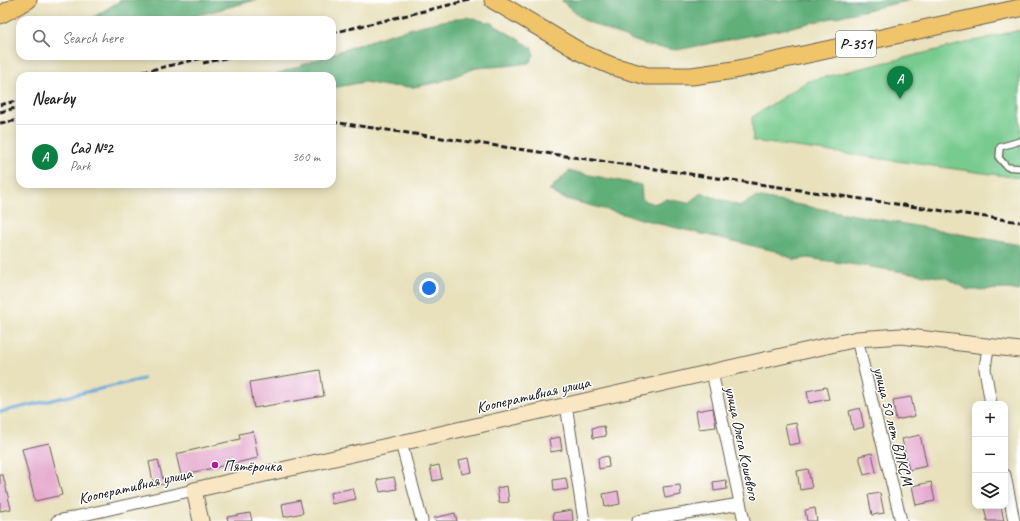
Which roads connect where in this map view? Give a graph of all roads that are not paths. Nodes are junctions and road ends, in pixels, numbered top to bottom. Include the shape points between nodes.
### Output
1 (28, 0) edge
2 (493, 0) edge
3 (1020, 8) edge
4 (0, 14) edge
5 (1020, 141) edge
6 (1020, 168) edge
7 (856, 339) junction
8 (988, 347) junction
9 (1020, 350) edge
10 (712, 372) junction
11 (990, 401) edge
12 (566, 405) junction
13 (401, 443) junction
14 (194, 490) junction
15 (1008, 490) edge
16 (740, 504) junction
17 (57, 521) edge
18 (201, 521) edge
19 (422, 521) edge
20 (584, 521) edge
21 (638, 521) edge
22 (744, 521) edge
23 (901, 521) edge
24 (1014, 521) edge

1 - 4 main road
2 - 3 main road, Р-351 via 584,54 612,66 647,76 692,76 734,70
5 - 6 lane via 1000,147 999,158 1007,167
7 - 8 main road, Кооперативная улица via 902,336
7 - 10 main road, Кооперативная улица
7 - 23 street, улица 50 лет ВЛКСМ
8 - 9 main road, Кооперативная улица
8 - 11 street via 985,369
10 - 12 main road, Кооперативная улица
10 - 16 street, улица Олега Кошевого
12 - 13 main road, Кооперативная улица
12 - 20 street
13 - 14 main road, Кооперативная улица
13 - 19 street
14 - 17 street, Кооперативная улица
14 - 18 main road
15 - 24 street
16 - 21 street
16 - 22 street, улица Олега Кошевого

